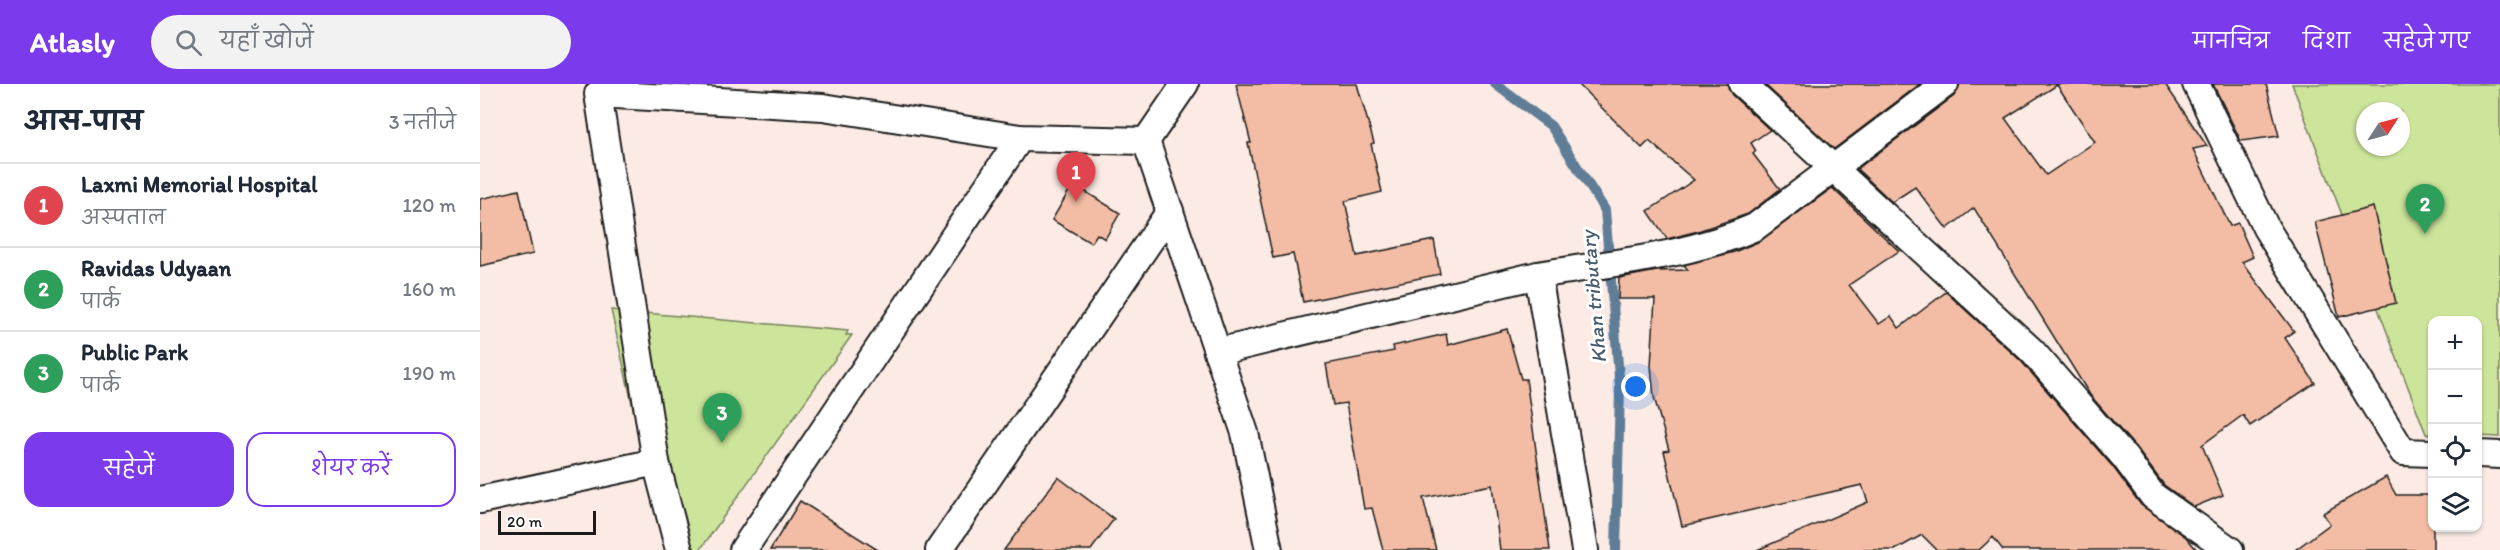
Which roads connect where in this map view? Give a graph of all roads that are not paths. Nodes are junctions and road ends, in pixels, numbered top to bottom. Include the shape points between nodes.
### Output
1 (1185, 84) edge
2 (1742, 84) edge
3 (1945, 84) edge
4 (2196, 84) edge
5 (1020, 138) junction
6 (1146, 141) junction
7 (1834, 168) junction
8 (1170, 212) junction
9 (1538, 275) junction
10 (1217, 352) junction
11 (2428, 453) edge
12 (2482, 454) edge
13 (2500, 454) edge
14 (656, 462) junction
15 (480, 500) edge
16 (1265, 547) edge
17 (679, 550) edge
18 (743, 550) edge
19 (939, 550) edge
20 (1585, 550) edge
21 (2230, 550) edge

1 - 6 street
2 - 7 street
3 - 7 street
4 - 11 street via 2266,228 2403,452
5 - 6 street
5 - 14 street via 823,106 598,94
5 - 18 street
6 - 8 street
7 - 9 street via 1755,227 1730,238
7 - 21 street via 2032,351 2153,496
8 - 10 street
8 - 19 street
9 - 10 street
9 - 20 street
10 - 16 street via 1245,433
12 - 13 street
14 - 15 street
14 - 17 street

